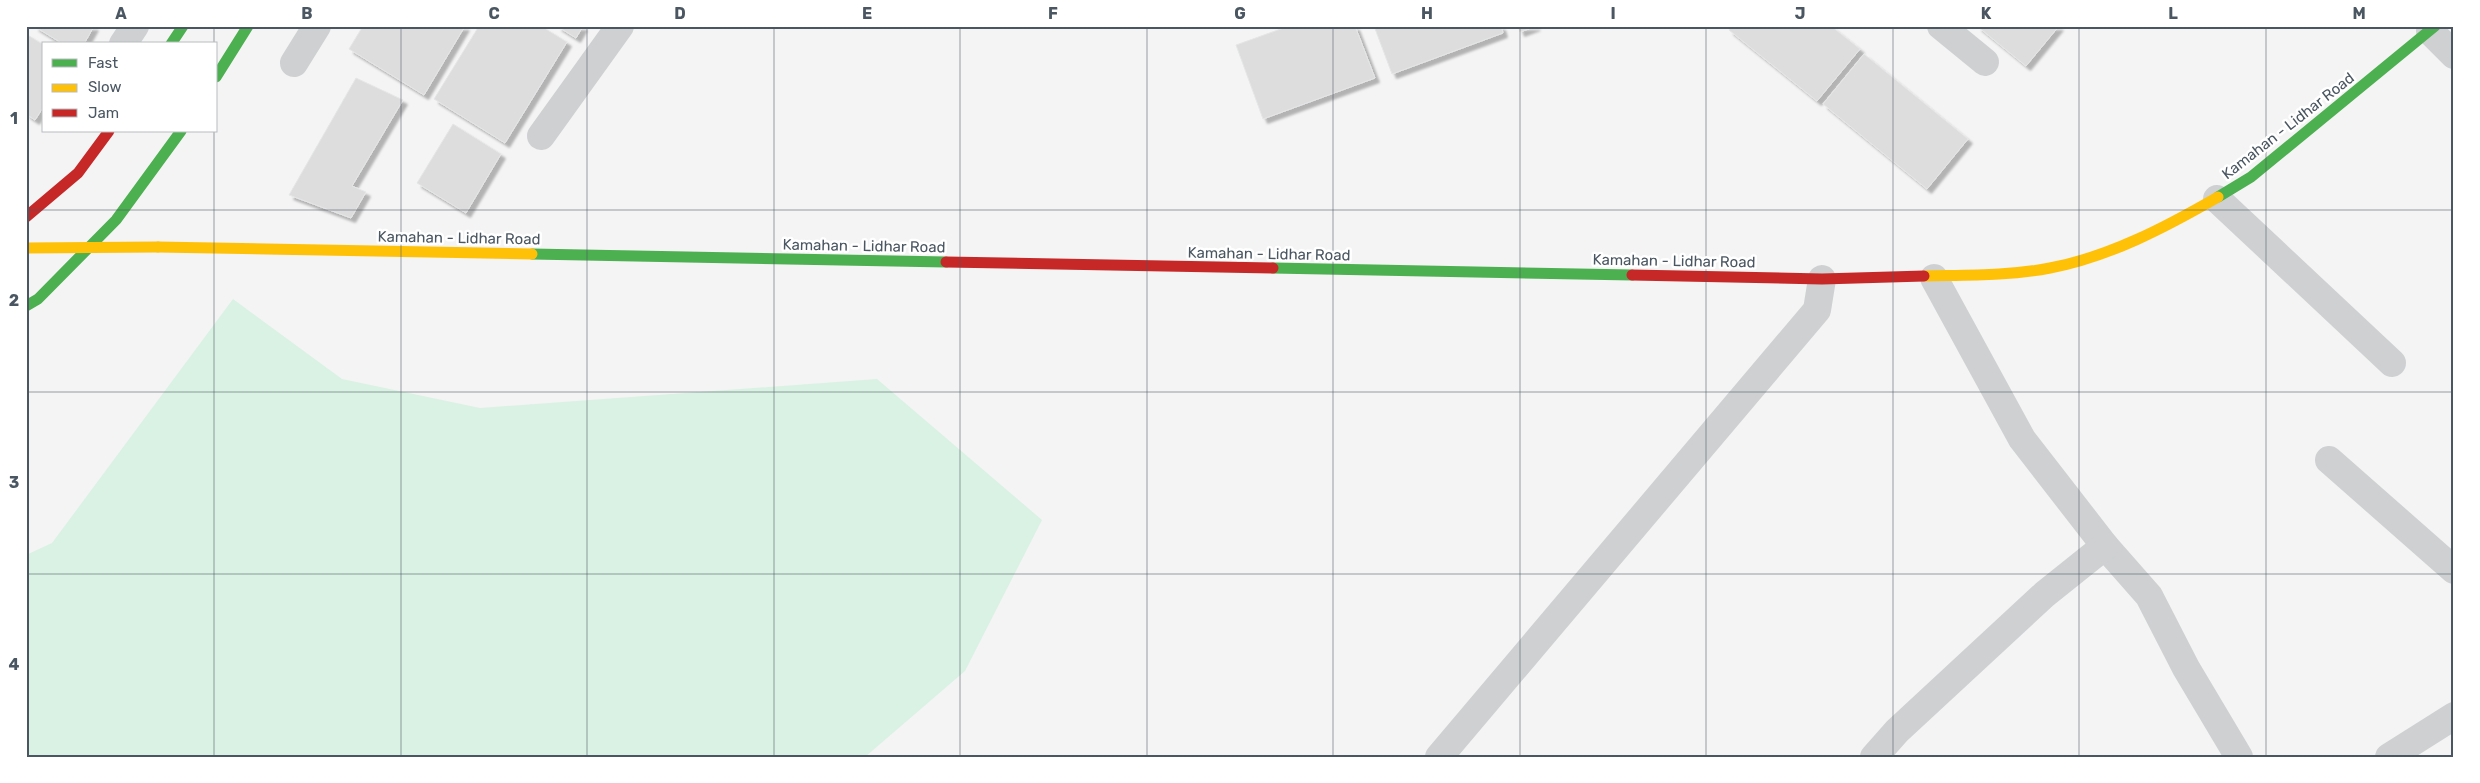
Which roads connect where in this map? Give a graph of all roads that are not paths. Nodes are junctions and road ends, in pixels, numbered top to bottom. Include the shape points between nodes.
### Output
1 (135, 26) edge
2 (183, 26) edge
3 (248, 26) edge
4 (317, 26) edge
5 (620, 26) edge
6 (1941, 26) edge
7 (2433, 29) edge
8 (124, 42) edge
9 (172, 42) edge
10 (2454, 55) edge
11 (1985, 62) dead end
12 (294, 63) dead end
13 (218, 74) edge
14 (108, 132) edge
15 (180, 132) edge
16 (541, 136) dead end
17 (2217, 199) junction
18 (26, 217) edge
19 (26, 248) edge
20 (1934, 278) junction
21 (1822, 279) junction
22 (26, 306) edge
23 (2392, 363) dead end
24 (2329, 460) dead end
25 (2105, 546) junction
26 (2454, 570) edge
27 (2454, 716) edge
28 (1439, 757) edge
29 (1874, 757) edge
30 (2238, 757) edge
31 (2389, 757) edge

1 - 8 street
2 - 9 main road
3 - 13 main road
4 - 12 street
5 - 16 street
6 - 11 street
7 - 10 street
7 - 17 main road, Kamahan - Lidhar Road via 2251,177
14 - 18 main road via 78,174
15 - 22 main road via 116,220 38,299
17 - 20 main road, Kamahan - Lidhar Road via 2173,223 2095,256 2041,269
17 - 23 street
19 - 21 main road, Kamahan - Lidhar Road, bridge via 158,247
20 - 21 main road, Kamahan - Lidhar Road
20 - 25 street via 2022,439
21 - 28 street via 1817,310
24 - 26 street
25 - 29 street via 2045,594 1897,731
25 - 30 street via 2148,596
27 - 31 street

